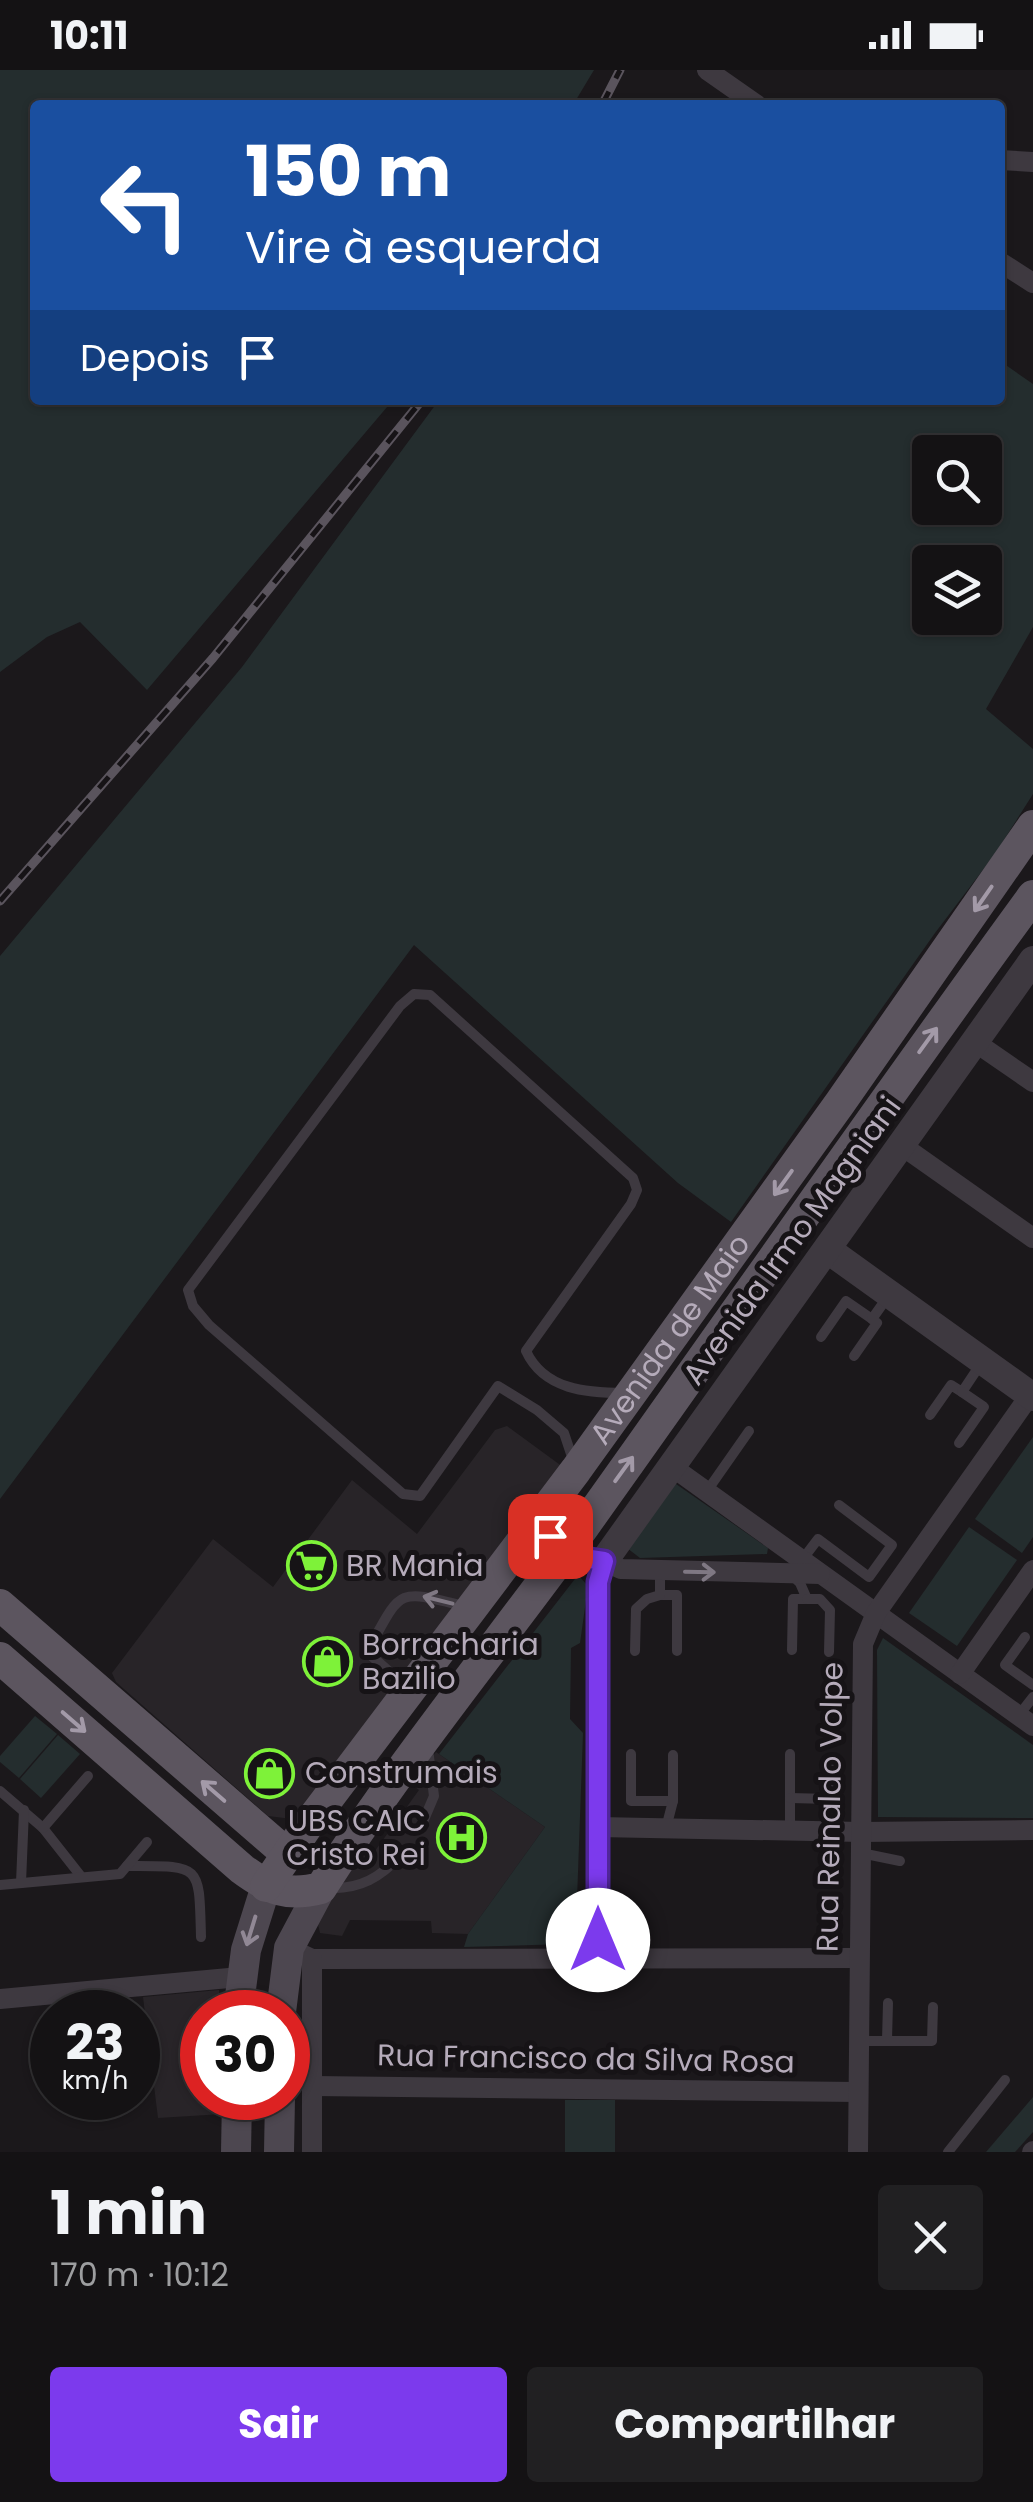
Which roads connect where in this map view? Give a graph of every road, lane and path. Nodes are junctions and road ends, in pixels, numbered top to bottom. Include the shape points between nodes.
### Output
1 (707, 70) edge
2 (750, 100) edge
3 (1005, 160) edge
4 (1033, 162) edge
5 (1005, 265) edge
6 (1033, 283) edge
7 (1033, 826) edge
8 (1033, 896) edge
9 (1033, 960) edge
10 (975, 1042) junction
11 (1033, 1082) edge
12 (840, 1103) junction
13 (870, 1119) junction
14 (901, 1145) junction
15 (1033, 1238) edge
16 (828, 1250) junction
17 (889, 1294) junction
18 (872, 1318) junction
19 (820, 1338) dead end
20 (854, 1356) dead end
21 (983, 1361) junction
22 (962, 1392) junction
23 (631, 1393) junction
24 (1032, 1396) edge
25 (930, 1415) dead end
26 (749, 1431) dead end
27 (959, 1443) dead end
28 (670, 1466) junction
29 (576, 1470) junction
30 (706, 1492) junction
31 (839, 1506) dead end
32 (535, 1527) junction
33 (567, 1548) junction
34 (604, 1561) junction
35 (796, 1567) junction
36 (1033, 1570) edge
37 (660, 1571) junction
38 (660, 1595) junction
39 (808, 1599) junction
40 (0, 1606) edge
41 (474, 1608) junction
42 (876, 1614) junction
43 (1026, 1637) dead end
44 (635, 1650) dead end
45 (792, 1650) dead end
46 (677, 1651) dead end
47 (829, 1652) dead end
48 (0, 1658) edge
49 (960, 1674) junction
50 (1033, 1685) edge
51 (1033, 1697) edge
52 (404, 1699) junction
53 (1026, 1721) edge
54 (427, 1734) junction
55 (631, 1754) dead end
56 (790, 1754) dead end
57 (674, 1755) dead end
58 (830, 1761) dead end
59 (88, 1776) dead end
60 (0, 1792) edge
61 (790, 1798) junction
62 (673, 1802) junction
63 (24, 1810) junction
64 (598, 1827) junction
65 (43, 1828) junction
66 (666, 1828) junction
67 (420, 1829) dead end
68 (790, 1830) junction
69 (1033, 1830) edge
70 (147, 1842) dead end
71 (862, 1842) junction
72 (287, 1854) junction
73 (402, 1854) dead end
74 (900, 1861) dead end
75 (127, 1866) junction
76 (80, 1876) junction
77 (21, 1883) junction
78 (0, 1884) edge
79 (266, 1886) junction
80 (321, 1887) junction
81 (201, 1937) dead end
82 (301, 1953) junction
83 (858, 1958) junction
84 (598, 1960) junction
85 (240, 1977) junction
86 (239, 1990) edge
87 (288, 1990) edge
88 (0, 1999) edge
89 (888, 2004) dead end
90 (933, 2006) dead end
91 (887, 2040) junction
92 (858, 2041) junction
93 (1006, 2080) dead end
94 (313, 2086) junction
95 (858, 2092) junction
96 (237, 2120) edge
97 (280, 2120) edge
98 (236, 2152) edge
99 (280, 2152) edge
100 (312, 2152) edge
101 (858, 2152) edge
102 (948, 2152) edge

1 - 2 street
3 - 4 street
5 - 6 street
7 -> 12 main road, Avenida de Maio
13 -> 8 main road, Avenida de Maio
9 - 10 street, Avenida Irmo Magniani
10 - 11 street
10 - 14 street, Avenida Irmo Magniani
12 - 13 main road
12 -> 23 main road, Avenida de Maio
33 -> 13 main road, Avenida de Maio
14 - 15 street
14 - 16 street, Avenida Irmo Magniani
16 - 17 street
16 - 28 street, Avenida Irmo Magniani
17 - 18 lane
17 - 21 street
18 - 19 lane via 846,1300
18 - 20 lane via 878,1322
21 - 22 lane
21 - 24 street
22 - 25 lane via 951,1384
22 - 27 lane via 984,1408
23 - 29 main road, Avenida de Maio
23 - 29 lane via 558,1383 532,1365 526,1351 632,1204 634,1178 430,995 414,994 188,1290 193,1306 403,1494 420,1496 498,1386 564,1432
24 - 42 street, Rua Reinaldo Volpe
26 - 30 lane
28 - 30 street
28 - 34 street, Avenida Irmo Magniani
29 - 32 main road, Avenida de Maio
30 - 35 street
31 - 35 lane via 892,1545 869,1576 818,1539
32 - 33 main road
32 - 41 main road, Avenida de Maio
33 - 34 street
33 - 54 main road, Avenida de Maio
34 - 37 street via 620,1569
34 - 64 street via 598,1582
37 -> 35 street
35 - 39 lane
35 - 42 street via 820,1574
36 - 49 street
37 - 38 lane
38 - 44 lane via 636,1609
38 - 46 lane via 678,1595
39 - 45 lane via 793,1599
39 - 47 lane via 820,1599 830,1610
72 -> 40 main road
41 - 52 main road, Avenida de Maio
41 -> 52 lane via 415,1594 392,1607 367,1652
42 - 49 street
42 - 71 street, Rua Reinaldo Volpe via 863,1644
43 - 50 lane via 1005,1665
48 -> 79 main road
49 - 53 street
51 - 53 lane
52 - 54 main road
52 - 72 main road, Avenida de Maio
54 - 67 lane via 434,1796
54 - 80 main road, Avenida de Maio
55 - 62 lane via 631,1801
56 - 61 lane
57 - 62 lane
58 - 61 lane via 830,1799
59 - 65 lane
60 - 63 lane
61 - 68 lane
62 - 66 lane
63 - 65 lane
63 - 77 lane
64 - 66 street
64 - 84 street
65 - 76 lane
66 - 68 street
68 - 71 street
69 - 71 street
70 - 75 lane
71 - 74 lane
71 - 83 street, Rua Reinaldo Volpe
72 - 79 main road, Avenida de Maio
73 - 80 lane via 360,1886
75 - 76 lane via 120,1874
75 - 81 lane via 182,1866 194,1873
76 - 77 lane
77 - 78 lane
79 - 80 main road via 292,1894
79 -> 85 main road, Avenida de Maio
80 - 82 main road, Avenida de Maio
82 - 84 street
82 - 87 main road, Avenida de Maio
82 - 94 street
83 - 84 street
83 - 92 street, Rua Reinaldo Volpe
85 - 86 main road, Avenida de Maio
85 - 88 street
89 - 91 lane
90 - 91 lane via 932,2041
91 - 92 lane
92 - 95 street, Rua Reinaldo Volpe
93 - 102 lane
94 - 95 street, Rua Francisco da Silva Rosa
94 - 100 street
95 - 101 street, Rua Reinaldo Volpe
96 - 98 main road
97 - 99 main road

